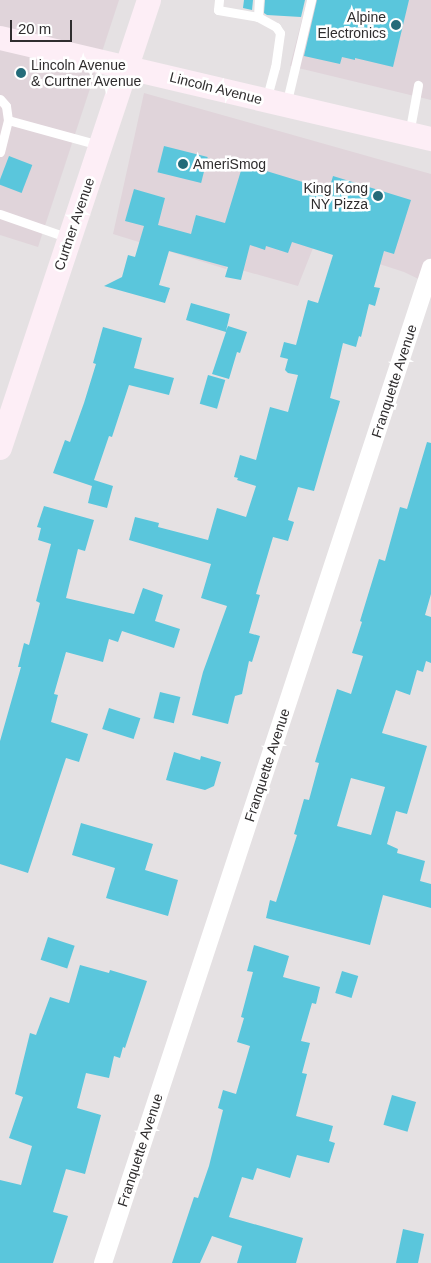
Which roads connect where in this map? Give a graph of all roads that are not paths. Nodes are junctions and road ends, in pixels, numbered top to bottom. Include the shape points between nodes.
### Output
1 (149, 0) edge
2 (219, 0) edge
3 (259, 0) edge
4 (311, 0) edge
5 (258, 17) junction
6 (0, 38) edge
7 (127, 68) junction
8 (418, 85) dead end
9 (0, 98) edge
10 (276, 102) junction
11 (8, 120) junction
12 (420, 136) edge
13 (101, 145) junction
14 (0, 152) edge
15 (0, 214) edge
16 (69, 238) junction
17 (431, 268) edge
18 (0, 448) edge
19 (103, 1263) edge

1 - 7 main road, Curtner Avenue
2 - 5 lane via 218,10
3 - 5 lane
4 - 10 lane
5 - 10 lane via 280,33 275,67
6 - 7 main road, Lincoln Avenue
7 - 10 main road, Lincoln Avenue
7 - 13 main road, Curtner Avenue
8 - 12 lane
9 - 11 lane via 6,106
10 - 12 main road, Lincoln Avenue
11 - 13 lane
11 - 14 lane
13 - 16 main road, Curtner Avenue
15 - 16 lane
16 - 18 main road, Curtner Avenue
17 - 19 street, Franquette Avenue

